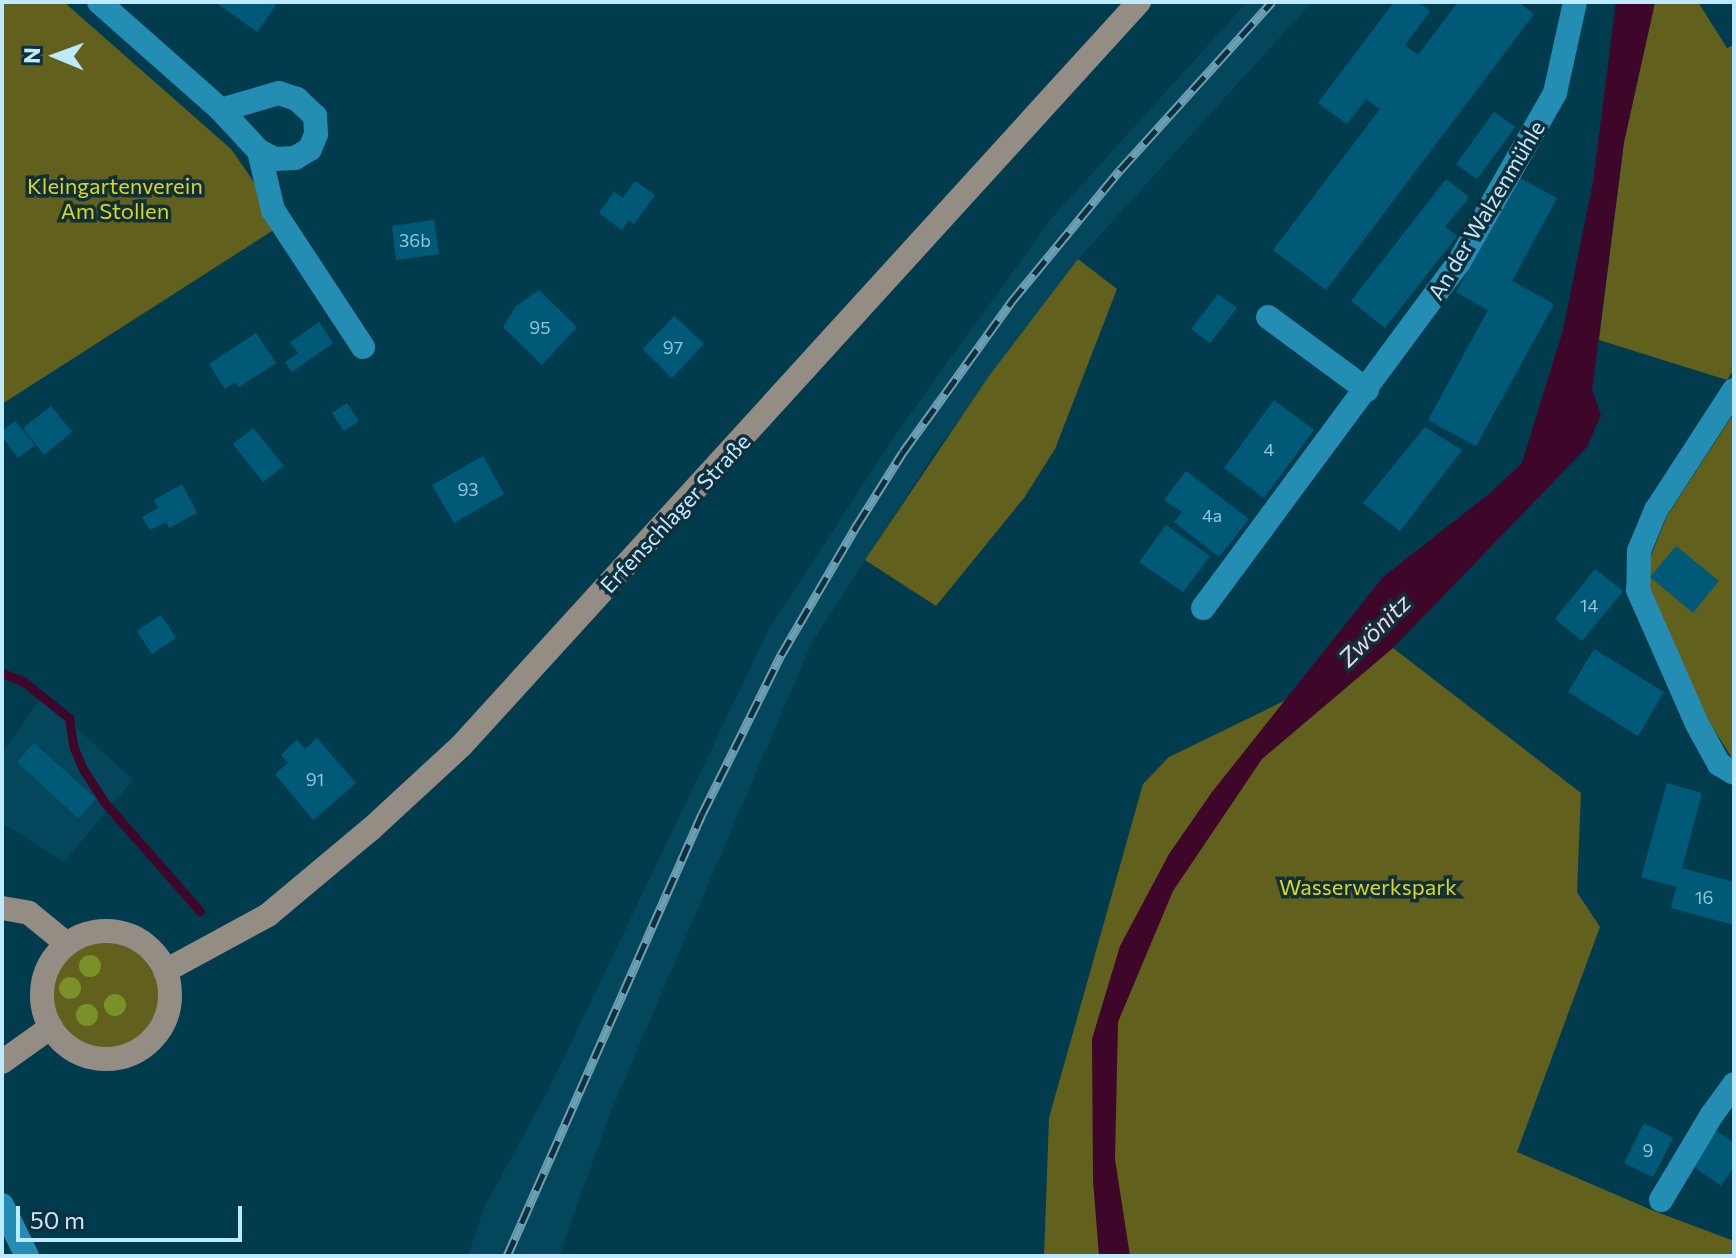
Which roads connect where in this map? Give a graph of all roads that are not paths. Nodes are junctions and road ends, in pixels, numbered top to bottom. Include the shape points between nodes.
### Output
1 (99, 2) edge
2 (1139, 2) edge
3 (1567, 6) edge
4 (221, 110) junction
5 (259, 151) junction
6 (1268, 317) dead end
7 (363, 347) dead end
8 (1367, 390) junction
9 (1734, 390) edge
10 (1203, 608) dead end
11 (1734, 773) edge
12 (2, 908) edge
13 (67, 944) junction
14 (165, 971) junction
15 (51, 1027) junction
16 (2, 1062) edge
17 (1734, 1084) edge
18 (1661, 1200) dead end
19 (2, 1205) edge
20 (27, 1256) edge

1 - 4 street
2 - 14 main road, Erfenschlager Straße via 461,746 268,915
3 - 8 street, An der Walzenmühle via 1555,93 1459,262
4 - 5 street
4 - 5 street via 279,93 297,99 315,116 310,149 295,158 275,159
5 - 7 street via 273,210
6 - 8 street
8 - 10 street, An der Walzenmühle
9 - 11 street via 1656,510 1639,551 1638,590 1697,724 1719,764
12 - 13 main road via 29,913
13 - 14 main road via 96,931 126,934 148,947
13 - 15 main road via 50,964 43,985 43,1007
14 - 15 main road via 168,1009 160,1029 135,1051 94,1058 76,1051
15 - 16 main road
17 - 18 street
19 - 20 street

